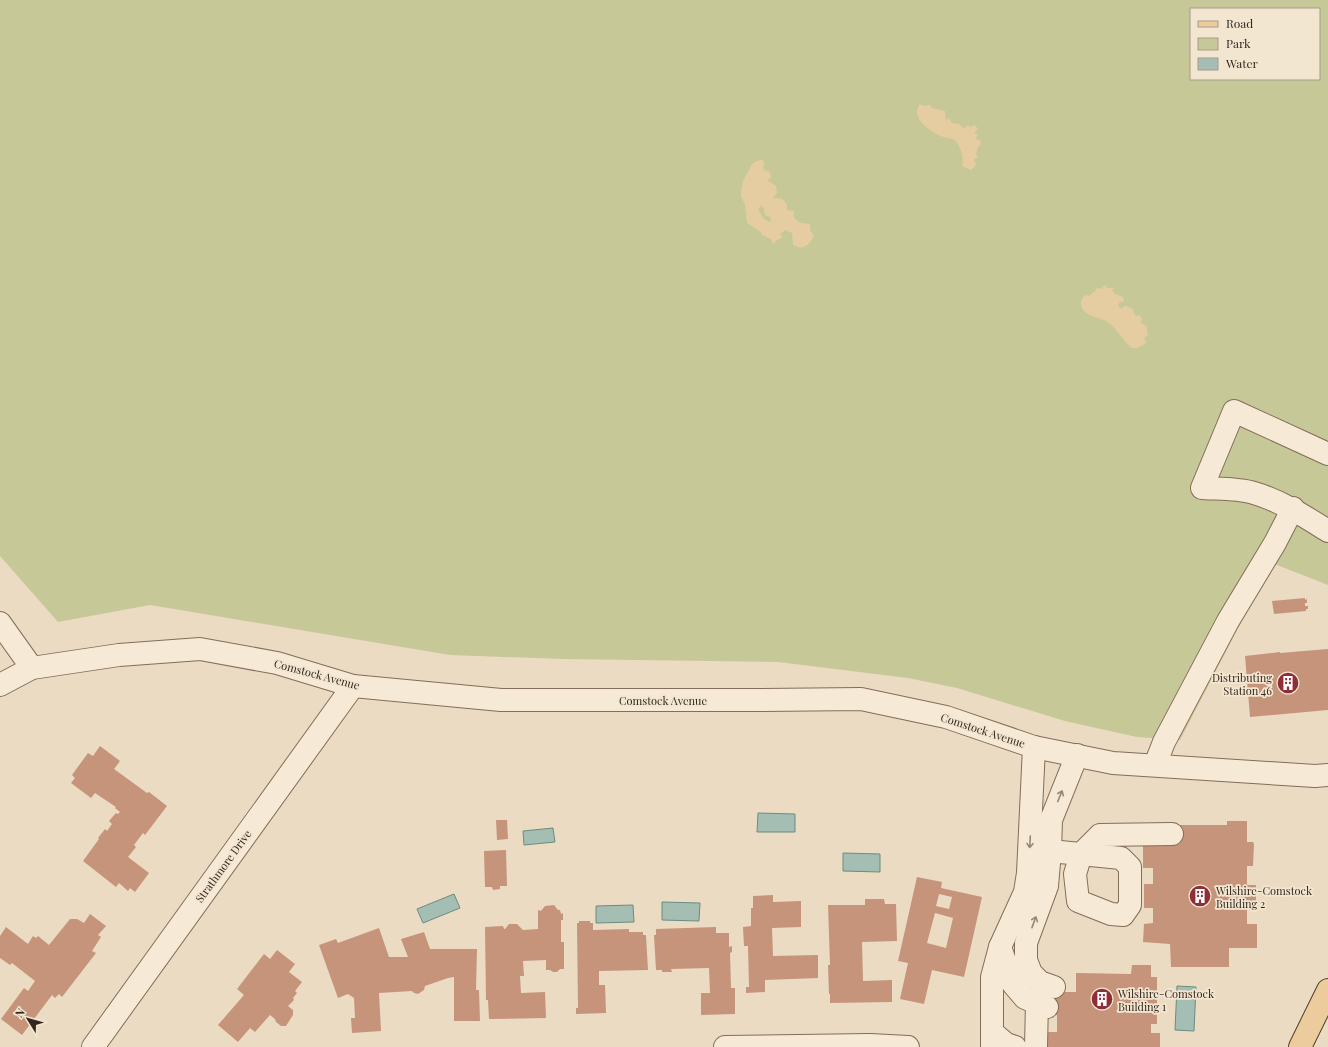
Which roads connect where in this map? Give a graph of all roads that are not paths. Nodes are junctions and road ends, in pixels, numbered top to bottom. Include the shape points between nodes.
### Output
1 (1328, 454) edge
2 (1293, 508) junction
3 (1328, 531) edge
4 (0, 623) edge
5 (32, 668) junction
6 (0, 685) edge
7 (353, 686) junction
8 (1034, 747) junction
9 (1076, 755) junction
10 (1155, 765) junction
11 (1328, 775) edge
12 (1172, 834) dead end
13 (1050, 851) junction
14 (1081, 854) junction
15 (1028, 873) junction
16 (1047, 886) junction
17 (1078, 901) junction
18 (1090, 924) dead end
19 (1026, 943) junction
20 (1000, 947) junction
21 (1328, 990) edge
22 (1046, 999) junction
23 (993, 1040) edge
24 (93, 1047) edge
25 (725, 1047) edge
26 (908, 1047) edge
27 (1015, 1047) edge
28 (1036, 1047) edge
29 (1300, 1047) edge

1 - 2 street via 1234,411 1202,488 1253,493
2 - 3 street
2 - 10 street via 1228,621 1164,742
4 - 5 street
5 - 6 street, Comstock Avenue
5 - 7 street, Comstock Avenue via 119,655 200,649 277,663
7 - 8 street, Comstock Avenue via 501,700 861,699 946,716
7 - 24 street, Strathmore Drive
8 - 9 street, Comstock Avenue
8 -> 15 street
9 - 10 street, Comstock Avenue via 1113,763
13 -> 9 street via 1051,820
10 - 11 street, Comstock Avenue
12 - 14 street via 1100,835
13 - 14 street
13 - 16 street
14 - 17 street via 1075,874
14 - 17 street via 1121,858 1130,867 1130,905 1123,915 1111,914
15 - 16 street
15 - 20 street via 1025,892
16 - 17 street
19 -> 16 street
17 - 18 street
19 - 20 street
19 - 22 street via 1026,960 1031,973 1040,982
20 - 22 street via 1013,984 1025,998
20 - 23 street via 992,977
21 - 29 main road
22 - 28 street
23 - 27 street
25 - 26 street

